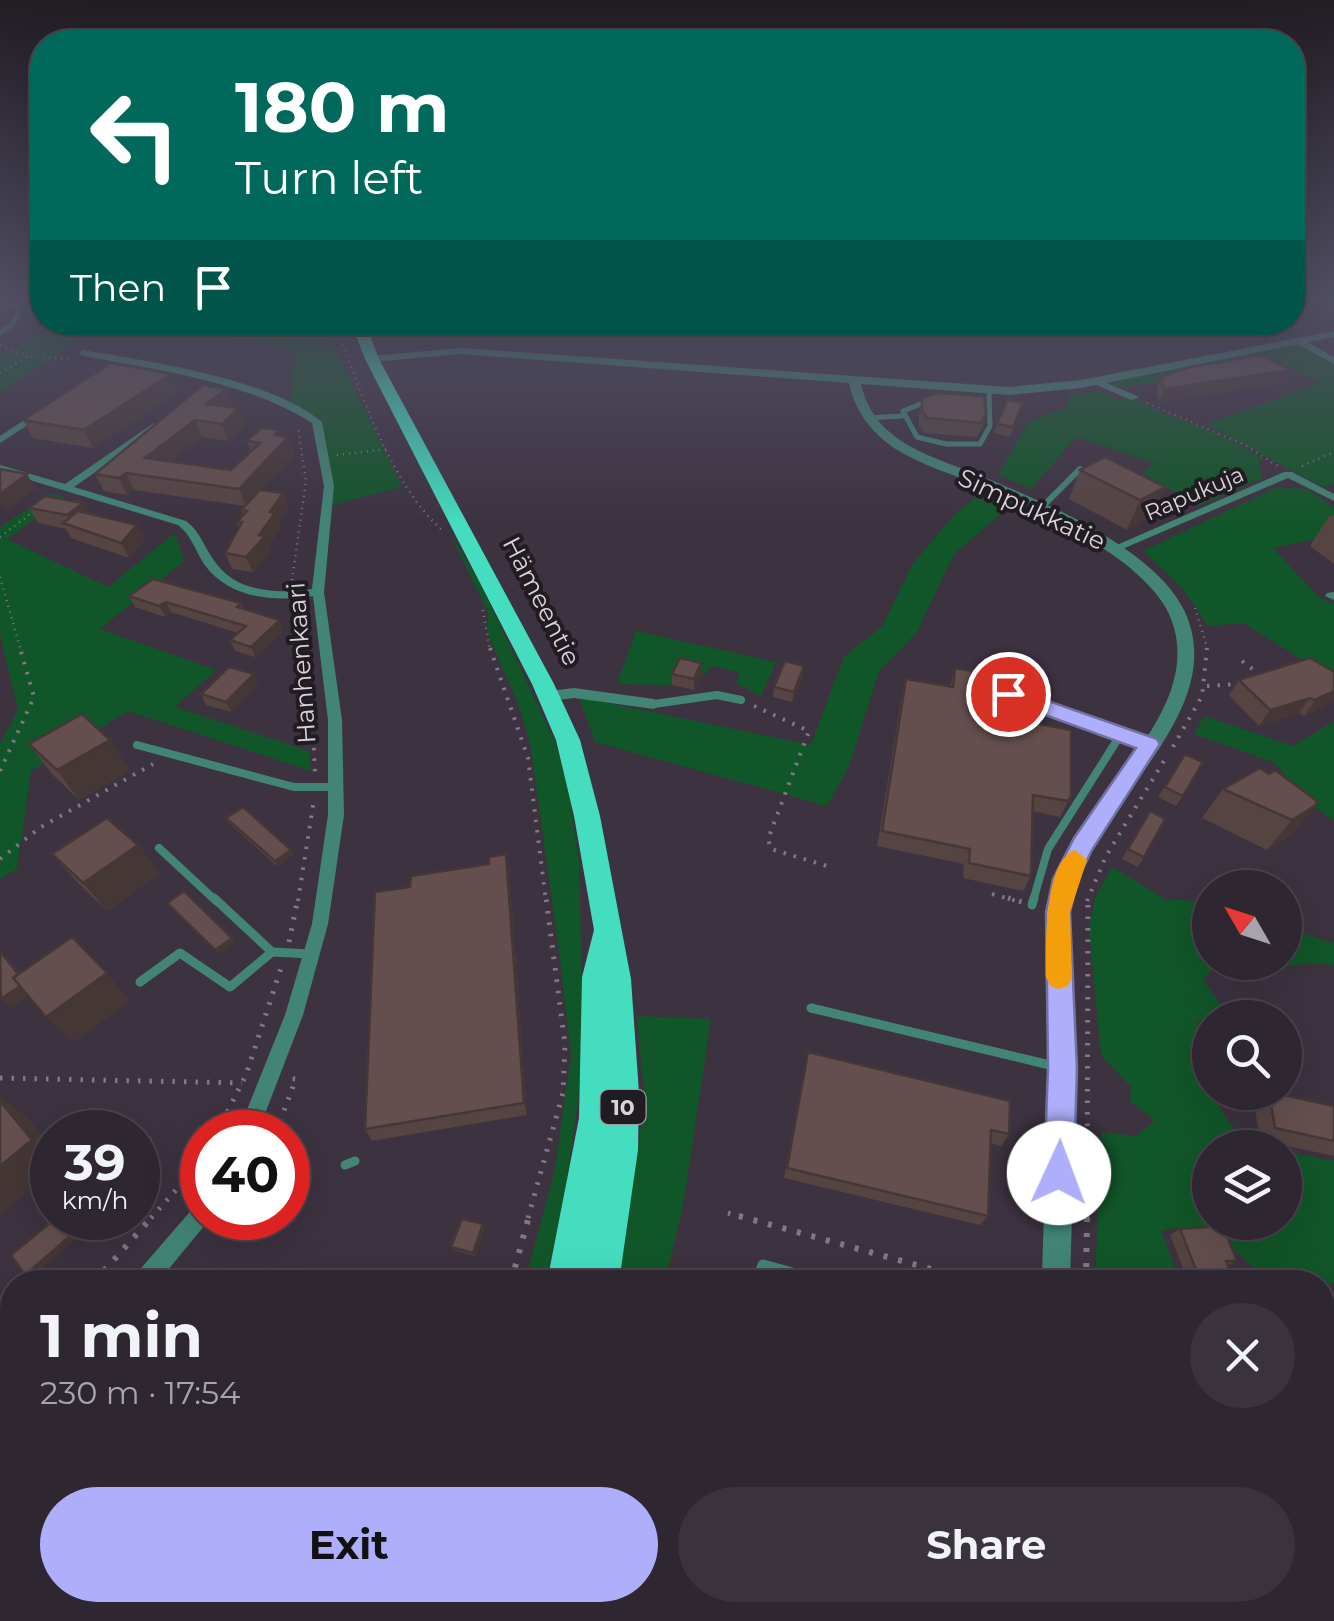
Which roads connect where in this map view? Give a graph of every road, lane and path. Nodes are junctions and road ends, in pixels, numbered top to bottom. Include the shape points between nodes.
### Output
1 (156, 374) edge
2 (356, 374) edge
3 (380, 374) edge
4 (765, 374) edge
5 (1132, 374) edge
6 (854, 380) junction
7 (1096, 381) junction
8 (989, 390) junction
9 (1134, 398) joint
10 (934, 401) edge
11 (981, 403) edge
12 (990, 405) junction
13 (47, 409) edge
14 (176, 412) edge
15 (902, 416) junction
16 (288, 418) dead end
17 (867, 418) junction
18 (0, 440) edge
19 (387, 449) junction
20 (1334, 452) edge
21 (323, 457) junction
22 (0, 468) edge
23 (1095, 474) edge
24 (1288, 474) junction
25 (66, 488) junction
26 (1334, 498) edge
27 (1042, 508) junction
28 (0, 537) edge
29 (450, 545) dead end
30 (1116, 548) junction
31 (0, 577) edge
32 (318, 592) junction
33 (291, 597) junction
34 (1188, 599) dead end
35 (483, 610) dead end
36 (1242, 660) dead end
37 (1207, 686) junction
38 (1008, 694) dead end
39 (548, 696) junction
40 (741, 700) joint
41 (654, 704) joint
42 (1121, 734) junction
43 (1150, 744) junction
44 (137, 746) dead end
45 (168, 755) junction
46 (0, 771) edge
47 (338, 787) junction
48 (315, 788) junction
49 (159, 848) dead end
50 (0, 859) edge
51 (827, 866) dead end
52 (1032, 905) dead end
53 (606, 932) junction
54 (272, 952) junction
55 (286, 953) junction
56 (311, 954) junction
57 (140, 982) dead end
58 (811, 1008) dead end
59 (1062, 1068) junction
60 (0, 1078) edge
61 (288, 1078) dead end
62 (242, 1084) junction
63 (228, 1110) edge
64 (258, 1110) edge
65 (285, 1110) edge
66 (180, 1185) edge
67 (728, 1213) dead end
68 (180, 1240) edge
69 (105, 1270) edge
70 (154, 1270) edge
71 (515, 1270) edge
72 (567, 1270) edge
73 (603, 1270) edge
74 (760, 1270) edge
75 (783, 1270) edge
76 (935, 1270) edge
77 (1056, 1270) edge
78 (1086, 1270) edge

1 - 21 street, Hanhenkaari via 306,414 317,422
2 - 19 path
3 - 39 highway, Hämeentie / 10
4 - 6 street
5 - 7 street
6 - 8 street
6 - 17 street
7 - 8 street
7 - 9 street
8 - 12 lane
9 - 24 path via 1243,444
10 - 15 lane via 913,404
11 - 12 lane
12 - 15 lane via 987,439 974,445 922,439
13 - 18 street
14 - 25 street
15 - 17 lane
16 - 33 path via 302,435 304,471
17 - 27 street, Simpukkatie via 908,452
19 - 21 path
19 - 29 path via 417,508
20 - 24 path
21 - 32 street, Hanhenkaari via 329,486
22 - 25 street
23 - 27 lane via 1080,469
24 - 26 street
24 - 30 street, Rapukuja
25 - 28 path
25 - 33 street via 182,523 196,532 209,562 228,582
27 - 30 street, Simpukkatie
30 - 43 street, Simpukkatie via 1155,584 1188,631 1185,681
31 - 46 path via 34,697
32 - 33 street
32 - 47 street, Hanhenkaari
33 - 48 path via 303,616 310,658
34 - 37 path via 1207,644
35 - 71 path via 484,640 528,758 565,1044 562,1093
36 - 37 path via 1263,678
37 - 78 path via 1084,905 1092,1022
38 - 42 lane
39 - 41 street
39 - 53 highway, Hämeentie / 10 via 568,740 587,816
40 - 41 lane via 717,694
40 - 51 path via 809,731 768,838 777,854
42 - 43 lane
42 - 52 lane via 1048,850
43 - 59 street, Simpukkatie via 1066,879 1058,912
44 - 45 lane
45 - 48 lane
45 - 50 path via 41,827
47 - 48 lane
47 - 56 street, Hanhenkaari
48 - 55 path via 308,859
49 - 54 lane
53 - 72 highway, Hämeentie / 10 via 596,977 595,1118
53 - 73 highway, Hämeentie / 10 via 617,978 622,1150
54 - 55 lane
54 - 57 lane via 230,987 180,953
55 - 56 lane
55 - 62 path
56 - 64 street, Hanhenkaari
58 - 59 lane
59 - 77 street, Simpukkatie
60 - 62 path
61 - 65 path via 296,1079
62 - 63 path
66 - 69 path
67 - 76 path
68 - 70 street
74 - 75 lane via 762,1264

